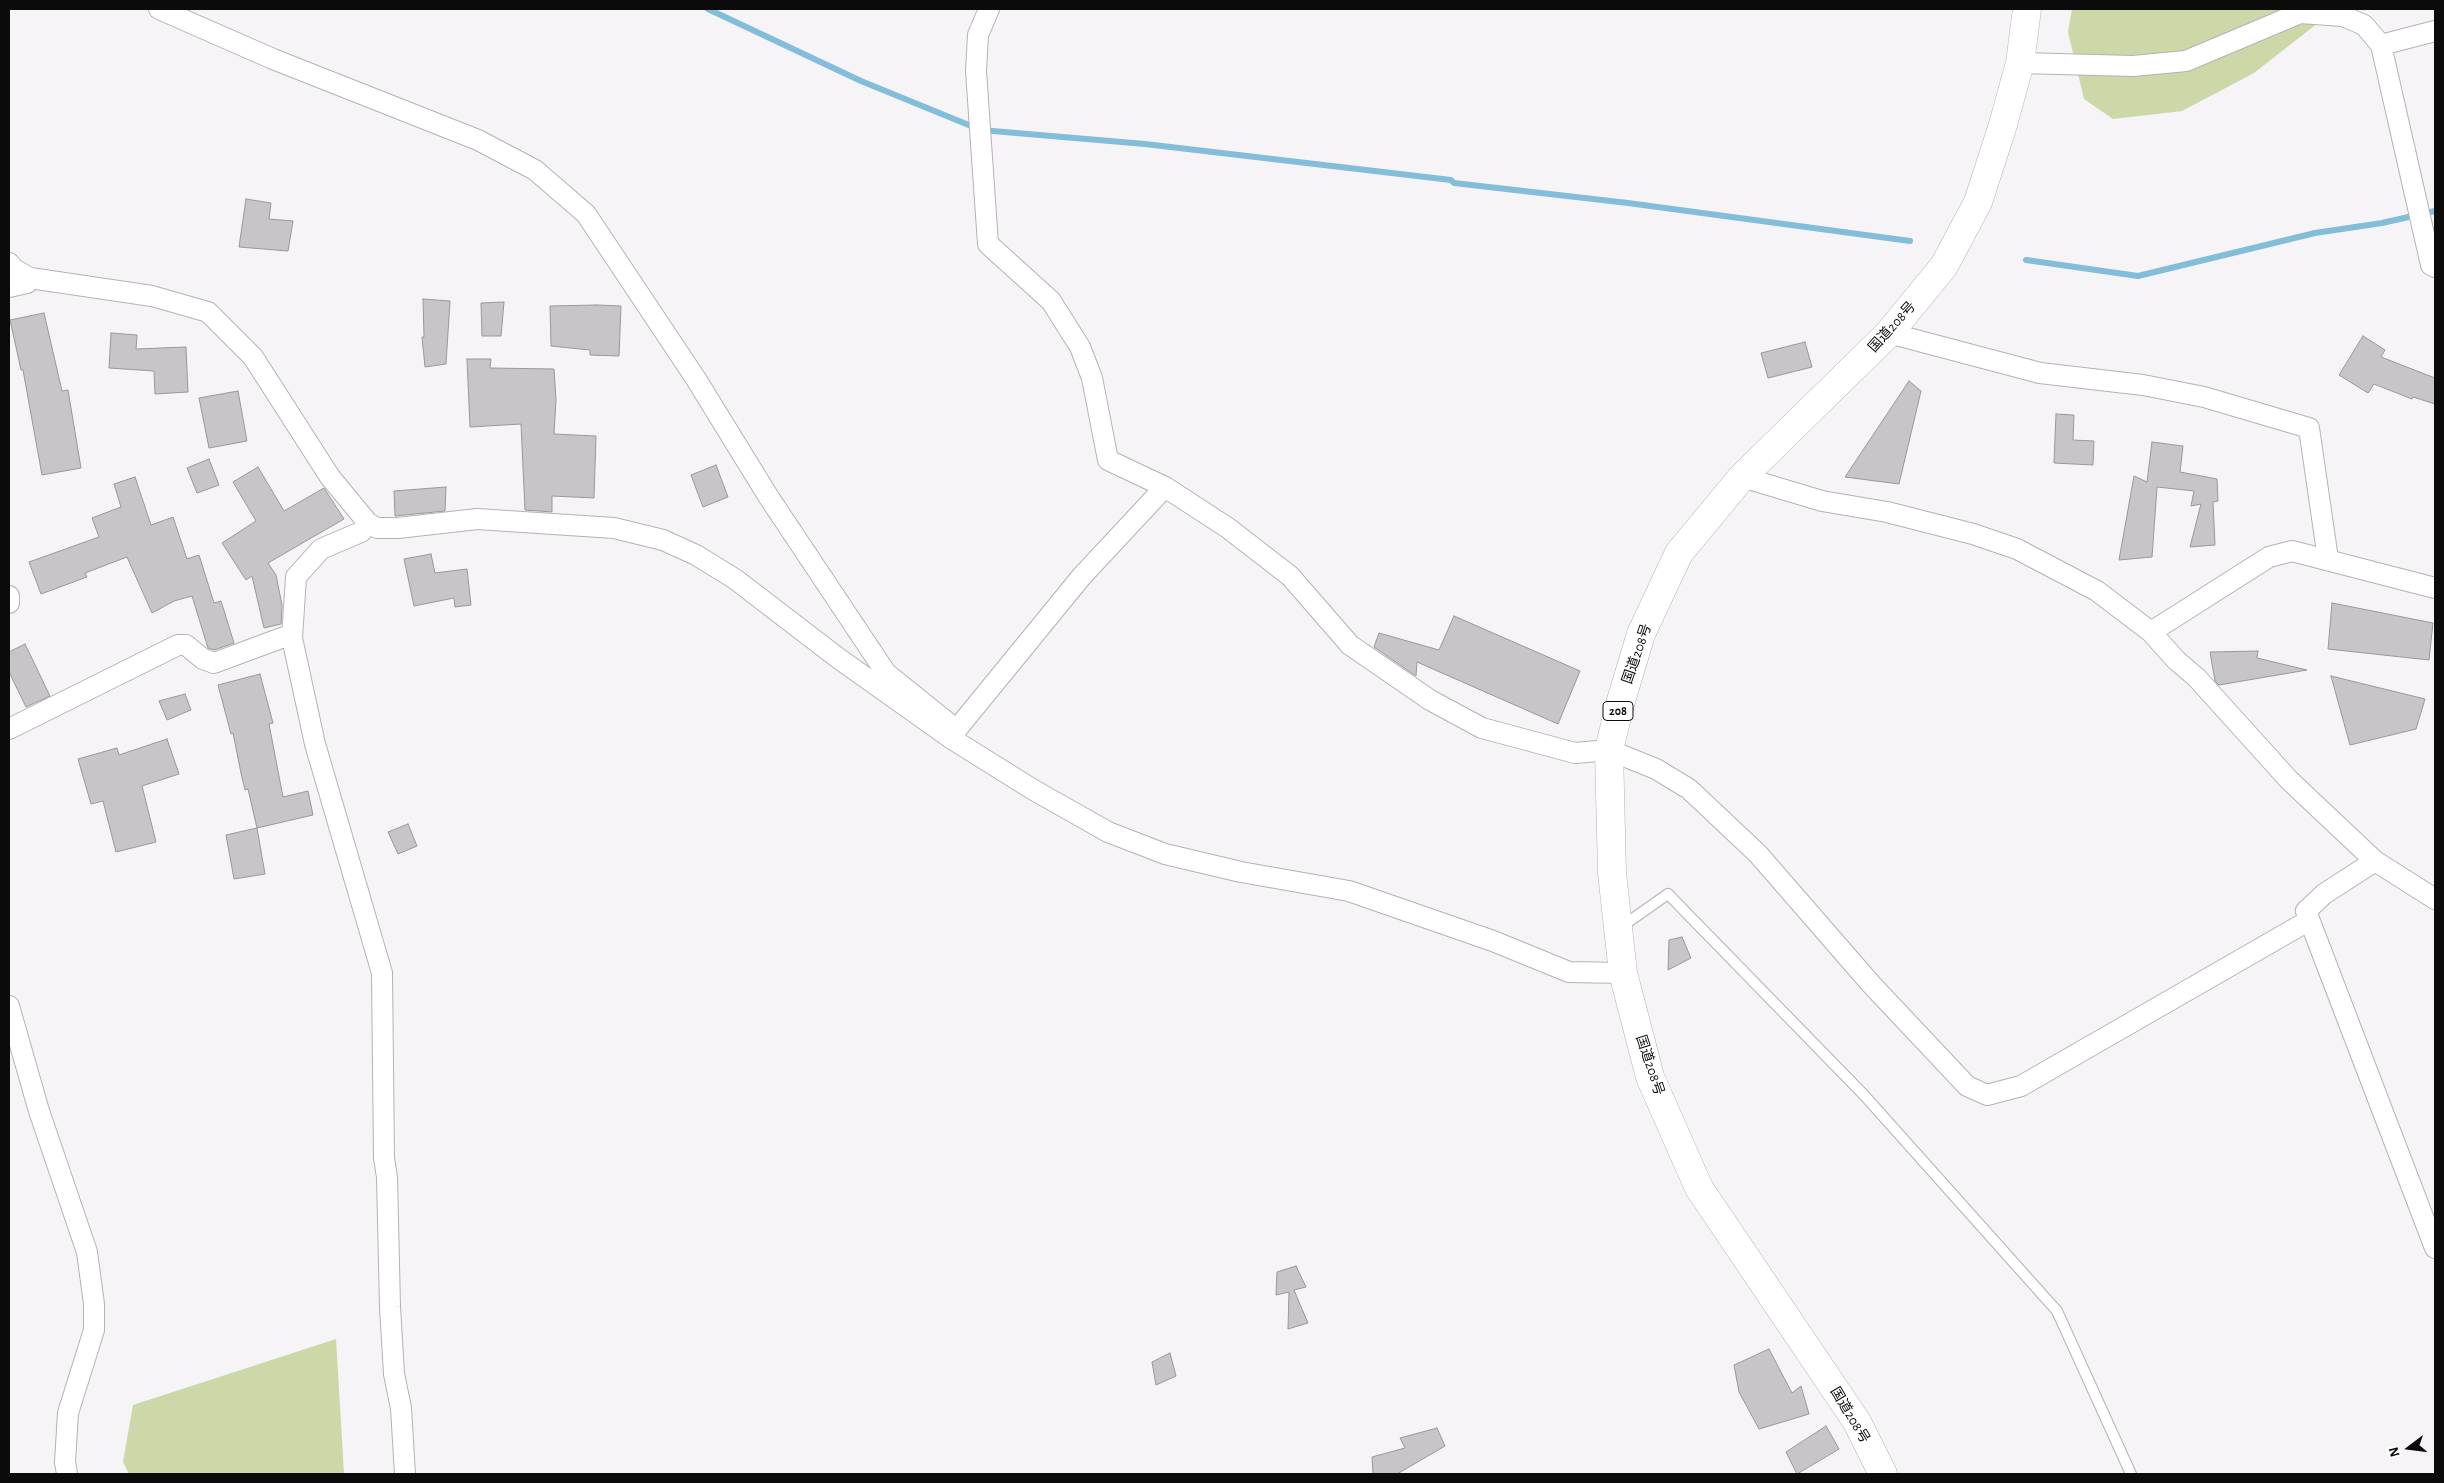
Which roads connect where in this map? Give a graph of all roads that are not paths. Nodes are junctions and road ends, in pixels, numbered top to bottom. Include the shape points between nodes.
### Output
1 (159, 9) edge
2 (989, 9) edge
3 (2027, 9) edge
4 (2435, 30) edge
5 (2381, 45) junction
6 (2020, 63) junction
7 (9, 263) edge
8 (2435, 268) edge
9 (30, 278) junction
10 (9, 287) edge
11 (1889, 333) junction
12 (1742, 477) junction
13 (1165, 487) junction
14 (368, 523) junction
15 (2328, 559) junction
16 (2435, 588) edge
17 (9, 596) edge
18 (9, 603) edge
19 (2151, 632) junction
20 (292, 638) junction
21 (9, 729) edge
22 (954, 734) junction
23 (1610, 750) junction
24 (2375, 861) junction
25 (2435, 898) edge
26 (2308, 921) junction
27 (1618, 928) junction
28 (1623, 973) junction
29 (9, 1006) edge
30 (2435, 1248) edge
31 (1857, 1422) junction
32 (67, 1474) edge
33 (405, 1474) edge
34 (1883, 1474) edge
35 (1891, 1474) edge
36 (2131, 1474) edge

1 - 22 street via 273,59 478,140 535,170 586,214 886,673
2 - 13 street via 978,35 976,71 988,244 1052,301 1080,348 1092,378 1108,460
3 - 6 highway, 国道208号 / 208
4 - 5 street
5 - 6 street via 2364,25 2342,16 2300,13 2186,61 2133,66
5 - 8 street via 2431,265
6 - 11 highway, 国道208号 / 208 via 1978,202 1944,266
7 - 9 street
9 - 10 street via 27,283
9 - 14 street via 152,296 208,312 253,358 330,477
11 - 12 highway, 国道208号 / 208
11 - 15 street via 2040,373 2143,385 2204,397 2309,428
12 - 19 street via 1822,501 1887,512 2017,549 2097,592
12 - 23 highway, 国道208号 / 208 via 1679,553 1641,634
13 - 22 street via 1082,576
13 - 23 street via 1228,528 1290,576 1350,645 1430,700 1482,728 1575,753
14 - 20 street via 362,532 321,550 296,576
14 - 22 street via 377,528 398,528 477,519 614,528 663,540 696,554 735,579 831,653
15 - 16 street
15 - 19 street via 2292,551 2269,557
17 - 18 street
19 - 24 street via 2289,780
20 - 21 street via 284,637 214,663 203,659 186,645 178,645
20 - 33 street via 314,744 382,973 390,1307
22 - 28 street via 1032,789 1108,832 1165,854 1241,872 1349,891 1493,941 1569,972
23 - 26 street via 1689,789 1758,854 1956,1077 1987,1095 2020,1086
23 - 27 highway, 国道208号 / 208 via 1612,874
24 - 25 street
24 - 26 street via 2324,894 2306,911
26 - 30 street
27 - 28 highway, 国道208号 / 208
27 - 36 lane via 1668,894 1864,1095 2057,1311
28 - 31 highway, 国道208号 / 208 via 1650,1077 1699,1188
29 - 32 street via 39,1111 87,1252 94,1304 94,1330 68,1413
31 - 34 highway, 国道208号 / 208
31 - 35 street

